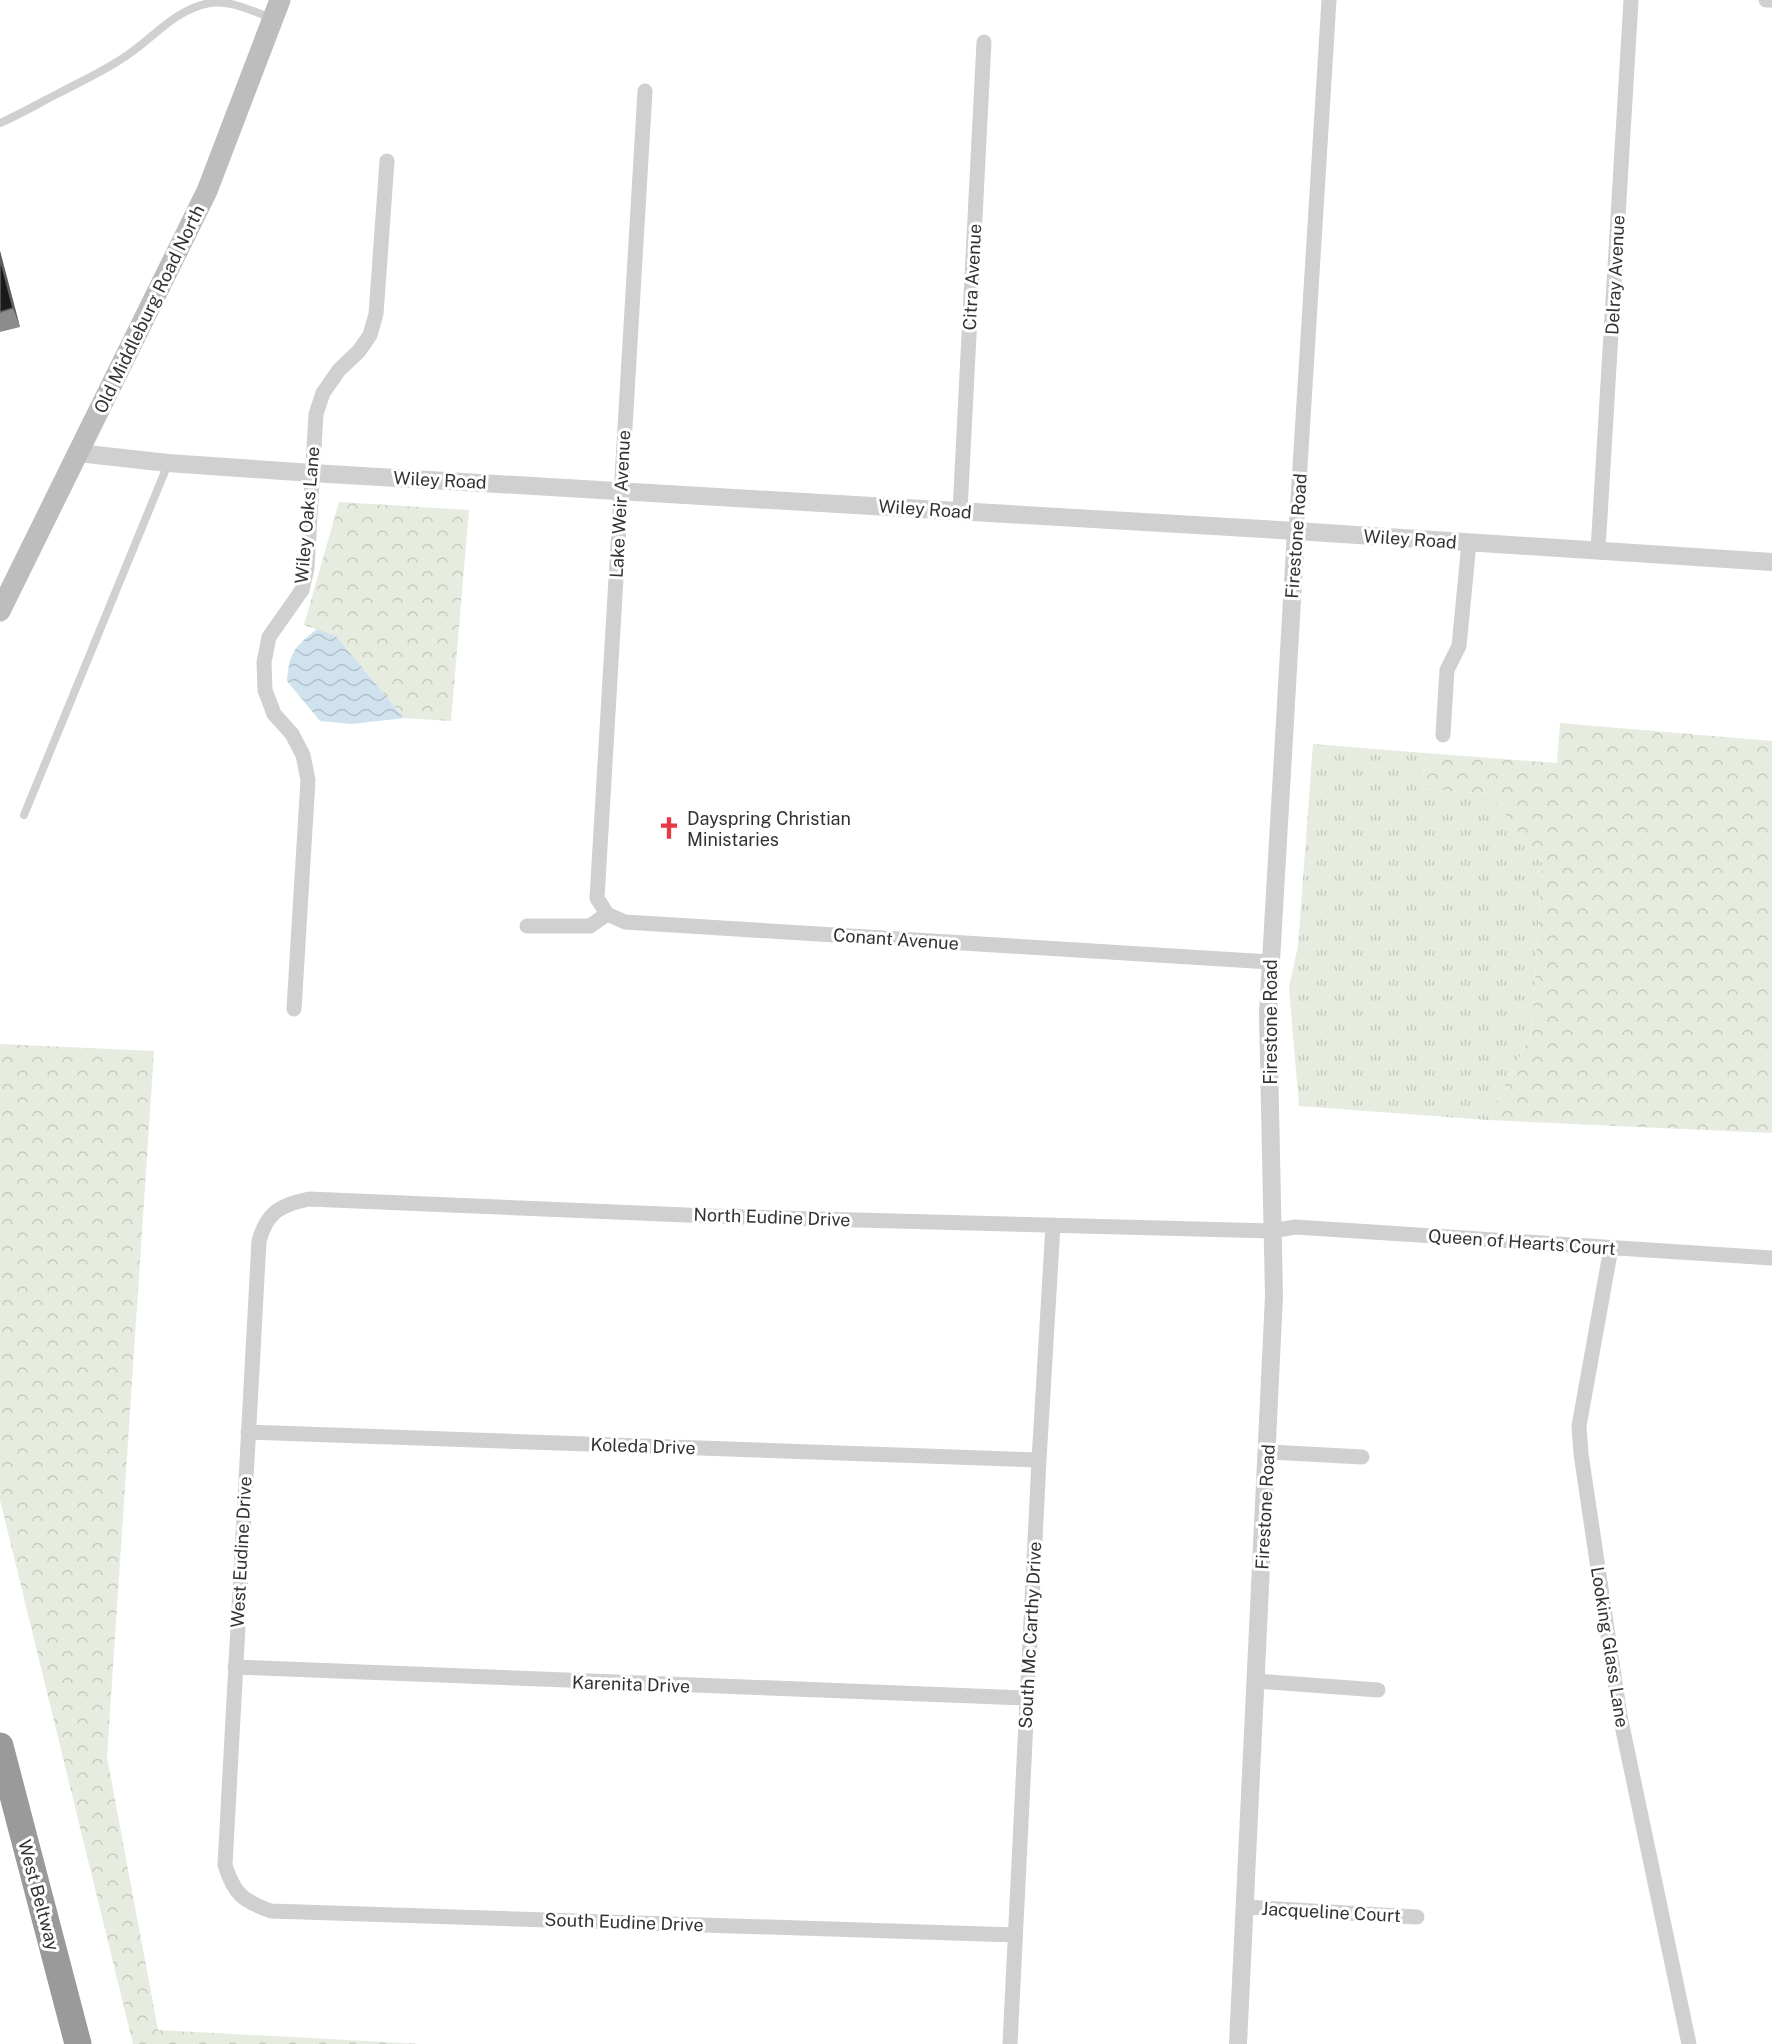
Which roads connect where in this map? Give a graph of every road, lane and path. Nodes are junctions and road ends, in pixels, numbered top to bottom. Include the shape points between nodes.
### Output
1 (1329, 0) edge
2 (1631, 0) edge
3 (1766, 0) edge
4 (1772, 0) edge
5 (276, 9) edge
6 (984, 42) dead end
7 (645, 91) dead end
8 (0, 123) edge
9 (387, 161) dead end
10 (78, 453) junction
11 (168, 463) junction
12 (312, 473) junction
13 (620, 490) junction
14 (960, 511) junction
15 (1296, 531) junction
16 (1469, 543) junction
17 (1598, 550) junction
18 (1772, 562) edge
19 (0, 611) edge
20 (1443, 735) dead end
21 (24, 815) dead end
22 (607, 914) junction
23 (527, 927) dead end
24 (1270, 962) junction
25 (294, 1009) dead end
26 (275, 1212) joint
27 (1053, 1225) junction
28 (1272, 1231) junction
29 (1611, 1248) junction
30 (1772, 1258) edge
31 (248, 1432) junction
32 (1268, 1452) junction
33 (1362, 1457) dead end
34 (1039, 1460) junction
35 (235, 1667) junction
36 (1256, 1681) junction
37 (1378, 1690) dead end
38 (1027, 1698) junction
39 (0, 1746) edge
40 (237, 1894) joint
41 (1245, 1908) junction
42 (1417, 1917) dead end
43 (1015, 1935) junction
44 (78, 2044) edge
45 (1010, 2044) edge
46 (1238, 2044) edge
47 (1689, 2044) edge

1 - 15 street, Firestone Road
2 - 17 street, Delray Avenue
3 - 4 street
5 - 8 lane via 220,3 194,8 110,66
5 - 10 main road, Old Middleburg Road North via 207,191
6 - 14 street, Citra Avenue
7 - 13 street, Lake Weir Avenue
9 - 12 street, Wiley Oaks Lane via 376,314 370,335 323,393 316,414
10 - 11 street, Wiley Road
10 - 19 main road, Old Middleburg Road North
11 - 12 street, Wiley Road
11 - 21 lane
12 - 13 street, Wiley Road
12 - 25 street, Wiley Oaks Lane via 307,568 302,590 268,637 264,662 265,690 274,714 292,734 303,755 308,780
13 - 14 street, Wiley Road
13 - 22 street, Lake Weir Avenue via 597,898
14 - 15 street, Wiley Road
15 - 16 street, Wiley Road
15 - 24 street, Firestone Road
16 - 17 street, Wiley Road
16 - 20 street via 1459,646 1448,670
17 - 18 street, Wiley Road
22 - 23 street via 590,926
22 - 24 street, Conant Avenue via 625,922
24 - 28 street, Firestone Road
26 - 27 street, North Eudine Drive via 290,1203 309,1199 709,1216
26 - 31 street, West Eudine Drive via 264,1224 259,1241
27 - 28 street, North Eudine Drive
27 - 34 street, South Mc Carthy Drive
28 - 29 street, Queen of Hearts Court via 1295,1227
28 - 32 street, Firestone Road via 1274,1296
29 - 30 street, Queen of Hearts Court
29 - 47 street, Looking Glass Lane via 1581,1417 1581,1454 1620,1716
31 - 34 street, Koleda Drive
31 - 35 street, West Eudine Drive
32 - 33 street
32 - 36 street, Firestone Road
34 - 38 street, South Mc Carthy Drive
35 - 38 street, Karenita Drive
35 - 40 street, West Eudine Drive via 225,1865
36 - 37 street
36 - 41 street, Firestone Road
38 - 43 street, South Mc Carthy Drive
39 - 44 highway, West Beltway
40 - 43 street, South Eudine Drive via 271,1911
41 - 42 street, Jacqueline Court
41 - 46 street, Firestone Road
43 - 45 street, South Mc Carthy Drive

